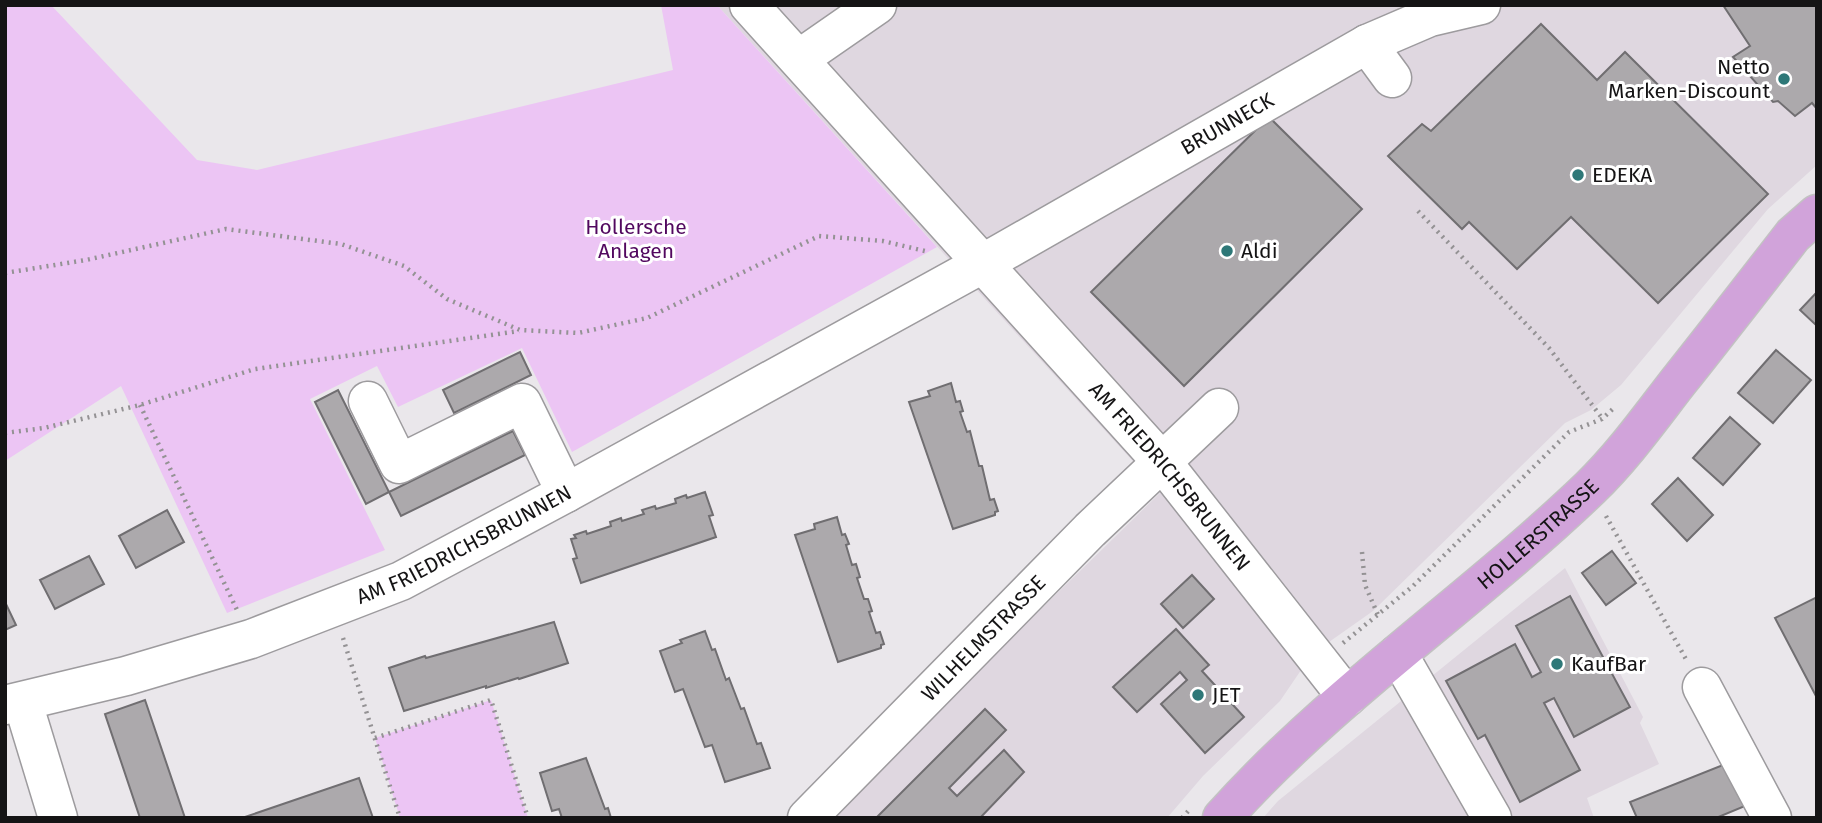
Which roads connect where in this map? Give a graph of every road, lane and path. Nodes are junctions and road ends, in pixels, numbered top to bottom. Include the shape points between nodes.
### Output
1 (750, 5) edge
2 (877, 5) edge
3 (1481, 5) edge
4 (1367, 44) junction
5 (799, 59) junction
6 (1392, 78) dead end
7 (1418, 211) dead end
8 (1817, 214) edge
9 (933, 253) dead end
10 (982, 264) junction
11 (5, 273) edge
12 (520, 330) junction
13 (368, 401) dead end
14 (1620, 402) dead end
15 (141, 405) junction
16 (1219, 408) dead end
17 (1602, 419) junction
18 (5, 433) edge
19 (1628, 448) junction
20 (1163, 463) junction
21 (1590, 488) junction
22 (566, 494) junction
23 (1362, 552) dead end
24 (333, 607) junction
25 (1378, 615) junction
26 (251, 639) junction
27 (1398, 654) junction
28 (1320, 663) junction
29 (1702, 687) joint
30 (1347, 697) junction
31 (14, 704) edge
32 (375, 738) junction
33 (58, 818) edge
34 (400, 818) edge
35 (528, 818) edge
36 (807, 818) edge
37 (1222, 818) edge
38 (1492, 818) edge
39 (1772, 818) edge

1 - 5 street, AM FRIEDRICHSBRUNNEN
2 - 5 street
3 - 4 street, BRUNNECK via 1430,17
4 - 6 street
4 - 10 street, BRUNNECK
5 - 10 street, AM FRIEDRICHSBRUNNEN
7 - 17 path via 1549,348
8 - 19 main road, HOLLERSTRASSE via 1793,235
9 - 12 path via 883,241 819,236 647,318 578,333
10 - 20 street, AM FRIEDRICHSBRUNNEN
10 - 22 street, AM FRIEDRICHSBRUNNEN
11 - 12 path via 226,229 341,244 404,266 447,299
12 - 15 path via 255,369
13 - 22 street via 399,464 522,403
14 - 17 path
15 - 18 path
15 - 26 path
16 - 20 street, WILHELMSTRASSE
17 - 19 path
17 - 25 path via 1569,432
19 - 21 main road, HOLLERSTRASSE
20 - 28 street, AM FRIEDRICHSBRUNNEN
20 - 36 street, WILHELMSTRASSE via 1090,530
21 - 27 main road, HOLLERSTRASSE
21 - 29 path
22 - 24 street, AM FRIEDRICHSBRUNNEN via 401,581
23 - 25 path via 1365,585
24 - 26 street, AM FRIEDRICHSBRUNNEN
24 - 32 path
25 - 28 path
26 - 31 street, AM FRIEDRICHSBRUNNEN
27 - 30 main road, HOLLERSTRASSE
27 - 38 street
28 - 30 street, AM FRIEDRICHSBRUNNEN
29 - 39 street
30 - 37 main road, HOLLERSTRASSE via 1257,779
31 - 33 street, AM FRIEDRICHSBRUNNEN
32 - 34 path
32 - 35 path via 491,700

